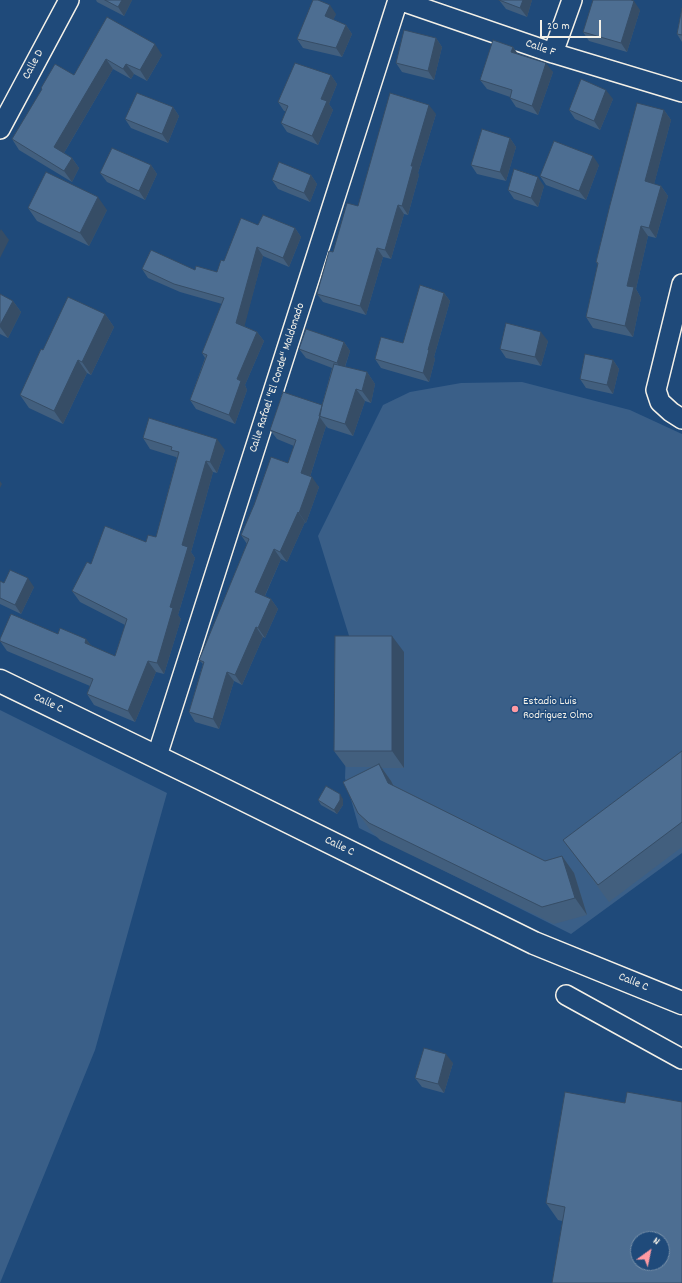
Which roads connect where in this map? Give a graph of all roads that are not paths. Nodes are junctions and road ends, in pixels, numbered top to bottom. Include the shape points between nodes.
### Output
1 (69, 0) edge
2 (398, 0) edge
3 (572, 0) edge
4 (553, 53) junction
5 (682, 92) edge
6 (0, 129) edge
7 (682, 284) edge
8 (682, 419) edge
9 (0, 681) edge
10 (157, 756) junction
11 (566, 995) dead end
12 (682, 1003) edge
13 (682, 1059) edge

1 - 6 street, Calle D
2 - 4 street, Calle F
2 - 10 street, Calle Rafael "El Conde" Maldonado
3 - 4 street
4 - 5 street, Calle F
7 - 8 street via 656,390 660,402
9 - 10 street, Calle C
10 - 12 street, Calle C via 534,943
11 - 13 street

